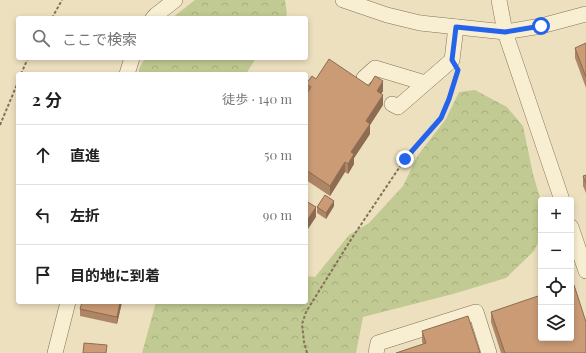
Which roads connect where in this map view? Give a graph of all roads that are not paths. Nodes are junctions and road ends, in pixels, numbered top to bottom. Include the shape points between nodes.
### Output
1 (175, 0) edge
2 (344, 0) edge
3 (499, 0) edge
4 (586, 14) edge
5 (155, 16) edge
6 (456, 27) junction
7 (505, 32) junction
8 (131, 60) edge
9 (128, 72) edge
10 (364, 78) dead end
11 (426, 83) junction
12 (392, 104) dead end
13 (561, 197) edge
14 (573, 233) edge
15 (586, 271) edge
16 (67, 304) edge
17 (54, 353) edge
18 (376, 353) edge
19 (489, 353) edge

1 - 5 street
2 - 6 street via 387,16
3 - 7 street
4 - 7 street
6 - 7 street
6 - 11 street via 452,60
7 - 13 street
8 - 9 street
10 - 11 street via 375,68
11 - 12 street via 398,107
14 - 15 street
16 - 17 street
18 - 19 street via 378,343 476,312

